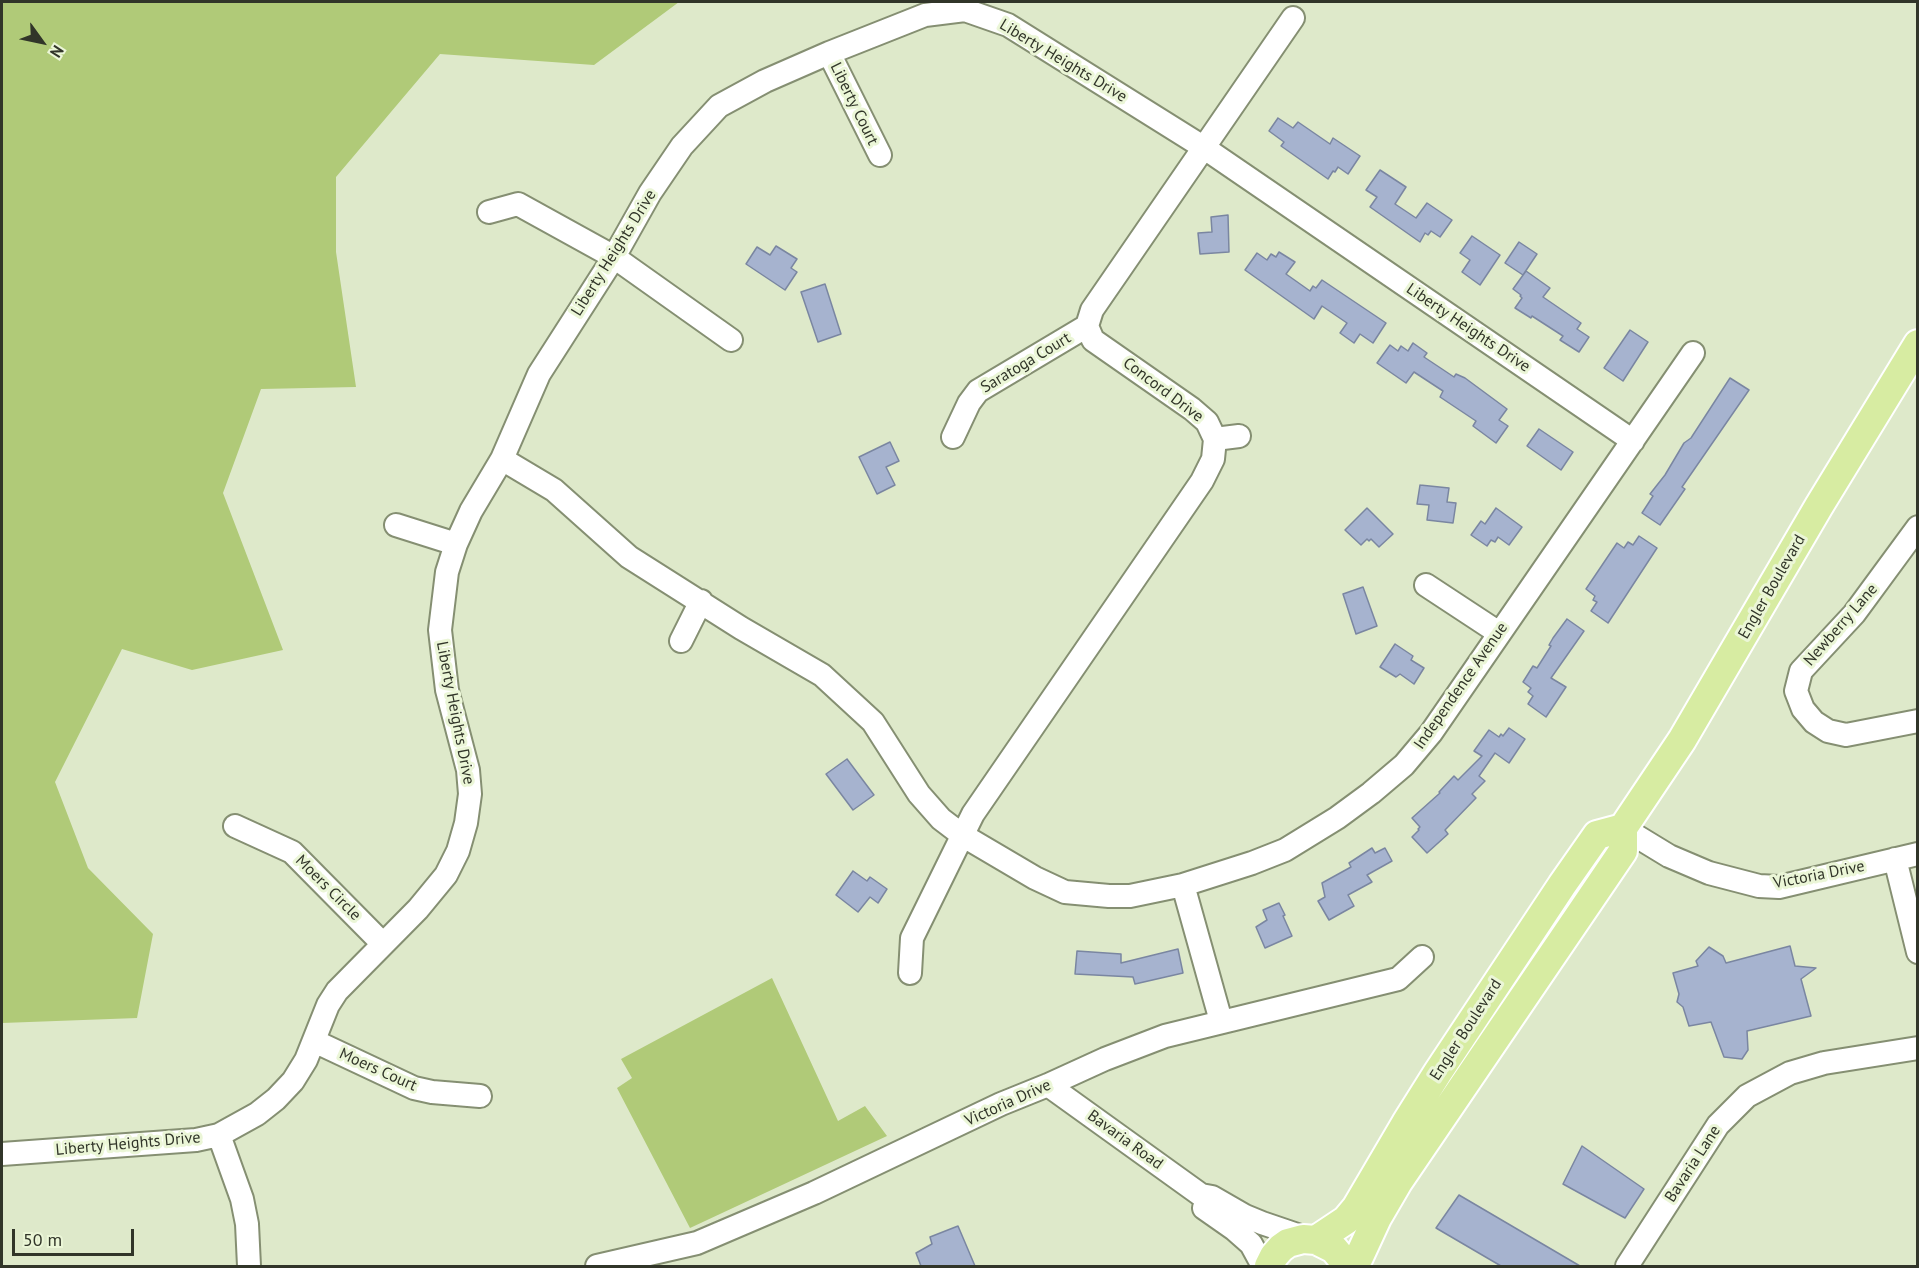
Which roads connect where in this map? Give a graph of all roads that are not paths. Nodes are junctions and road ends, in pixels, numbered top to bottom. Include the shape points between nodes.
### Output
1 (1293, 18) dead end
2 (829, 53) junction
3 (1203, 147) junction
4 (880, 155) dead end
5 (489, 212) dead end
6 (614, 256) junction
7 (1087, 326) junction
8 (731, 340) dead end
9 (1917, 344) edge
10 (1693, 353) dead end
11 (1239, 436) dead end
12 (953, 437) dead end
13 (1215, 439) junction
14 (1633, 441) junction
15 (502, 459) junction
16 (396, 525) dead end
17 (1917, 527) edge
18 (456, 544) junction
19 (1426, 585) dead end
20 (701, 601) junction
21 (1499, 633) junction
22 (681, 641) dead end
23 (1917, 721) edge
24 (235, 826) dead end
25 (1623, 828) junction
26 (962, 835) junction
27 (1917, 854) edge
28 (1895, 859) junction
29 (1183, 885) junction
30 (383, 944) junction
31 (1917, 952) edge
32 (1422, 957) dead end
33 (910, 973) dead end
34 (1221, 1021) junction
35 (314, 1041) junction
36 (1917, 1048) edge
37 (1048, 1085) junction
38 (480, 1096) dead end
39 (219, 1135) junction
40 (2, 1154) edge
41 (1201, 1195) junction
42 (1313, 1240) junction
43 (249, 1266) edge
44 (597, 1266) edge
45 (1263, 1266) edge
46 (1269, 1266) edge
47 (1350, 1266) edge
48 (1627, 1266) edge

1 - 3 street
2 - 3 street, Liberty Heights Drive via 925,15 965,10 1008,25
2 - 4 street, Liberty Court
2 - 6 street, Liberty Heights Drive via 719,106 682,146
3 - 7 street via 1092,310
3 - 14 street, Liberty Heights Drive
5 - 6 street via 518,204
6 - 8 street
6 - 15 street, Liberty Heights Drive via 539,374
7 - 12 street, Saratoga Court via 978,391
7 - 13 street, Concord Drive via 1093,340 1207,422
9 - 25 main road, Engler Boulevard via 1682,740
10 - 14 street, Independence Avenue
11 - 13 street
13 - 26 street, Concord Drive via 1213,459 1202,481
14 - 21 street, Independence Avenue
15 - 18 street, Liberty Heights Drive
15 - 20 street, Independence Avenue via 554,490 629,557
16 - 18 street
17 - 23 street, Newberry Lane via 1854,614 1801,670 1796,691 1803,709 1828,731 1846,735
18 - 30 street, Liberty Heights Drive via 447,572 440,630 447,690 468,770 466,823 446,875
19 - 21 street
20 - 22 street
20 - 26 street, Independence Avenue via 822,675 873,722 919,794
21 - 29 street, Independence Avenue via 1431,733 1404,765 1371,794 1285,850
24 - 30 street, Moers Circle via 292,852
25 - 28 street, Victoria Drive via 1669,856 1709,873 1759,885 1779,886
25 - 42 main road, Engler Boulevard via 1597,835 1433,1081 1356,1208 1346,1220
25 - 47 main road, Engler Boulevard via 1623,851 1398,1182 1359,1257
26 - 29 street, Independence Avenue via 1065,892 1130,896
26 - 33 street, Concord Drive via 912,938
27 - 28 street, Victoria Drive
28 - 31 street
29 - 34 street
30 - 35 street, Liberty Heights Drive via 336,991
32 - 34 street, Victoria Drive via 1398,979
34 - 37 street, Victoria Drive via 1165,1036
35 - 38 street, Moers Court via 414,1088
35 - 39 street, Liberty Heights Drive via 293,1081 276,1099
36 - 48 street, Bavaria Lane via 1824,1063 1790,1073 1748,1096 1718,1125
37 - 41 street, Bavaria Road
37 - 44 street, Victoria Drive via 697,1243
39 - 40 street, Liberty Heights Drive
39 - 43 street via 242,1199
41 - 42 street, Bavaria Road via 1262,1223
41 - 45 street, Bavaria Road via 1203,1207 1251,1244
42 - 46 main road, Engler Boulevard via 1288,1244
42 - 47 main road via 1335,1249

